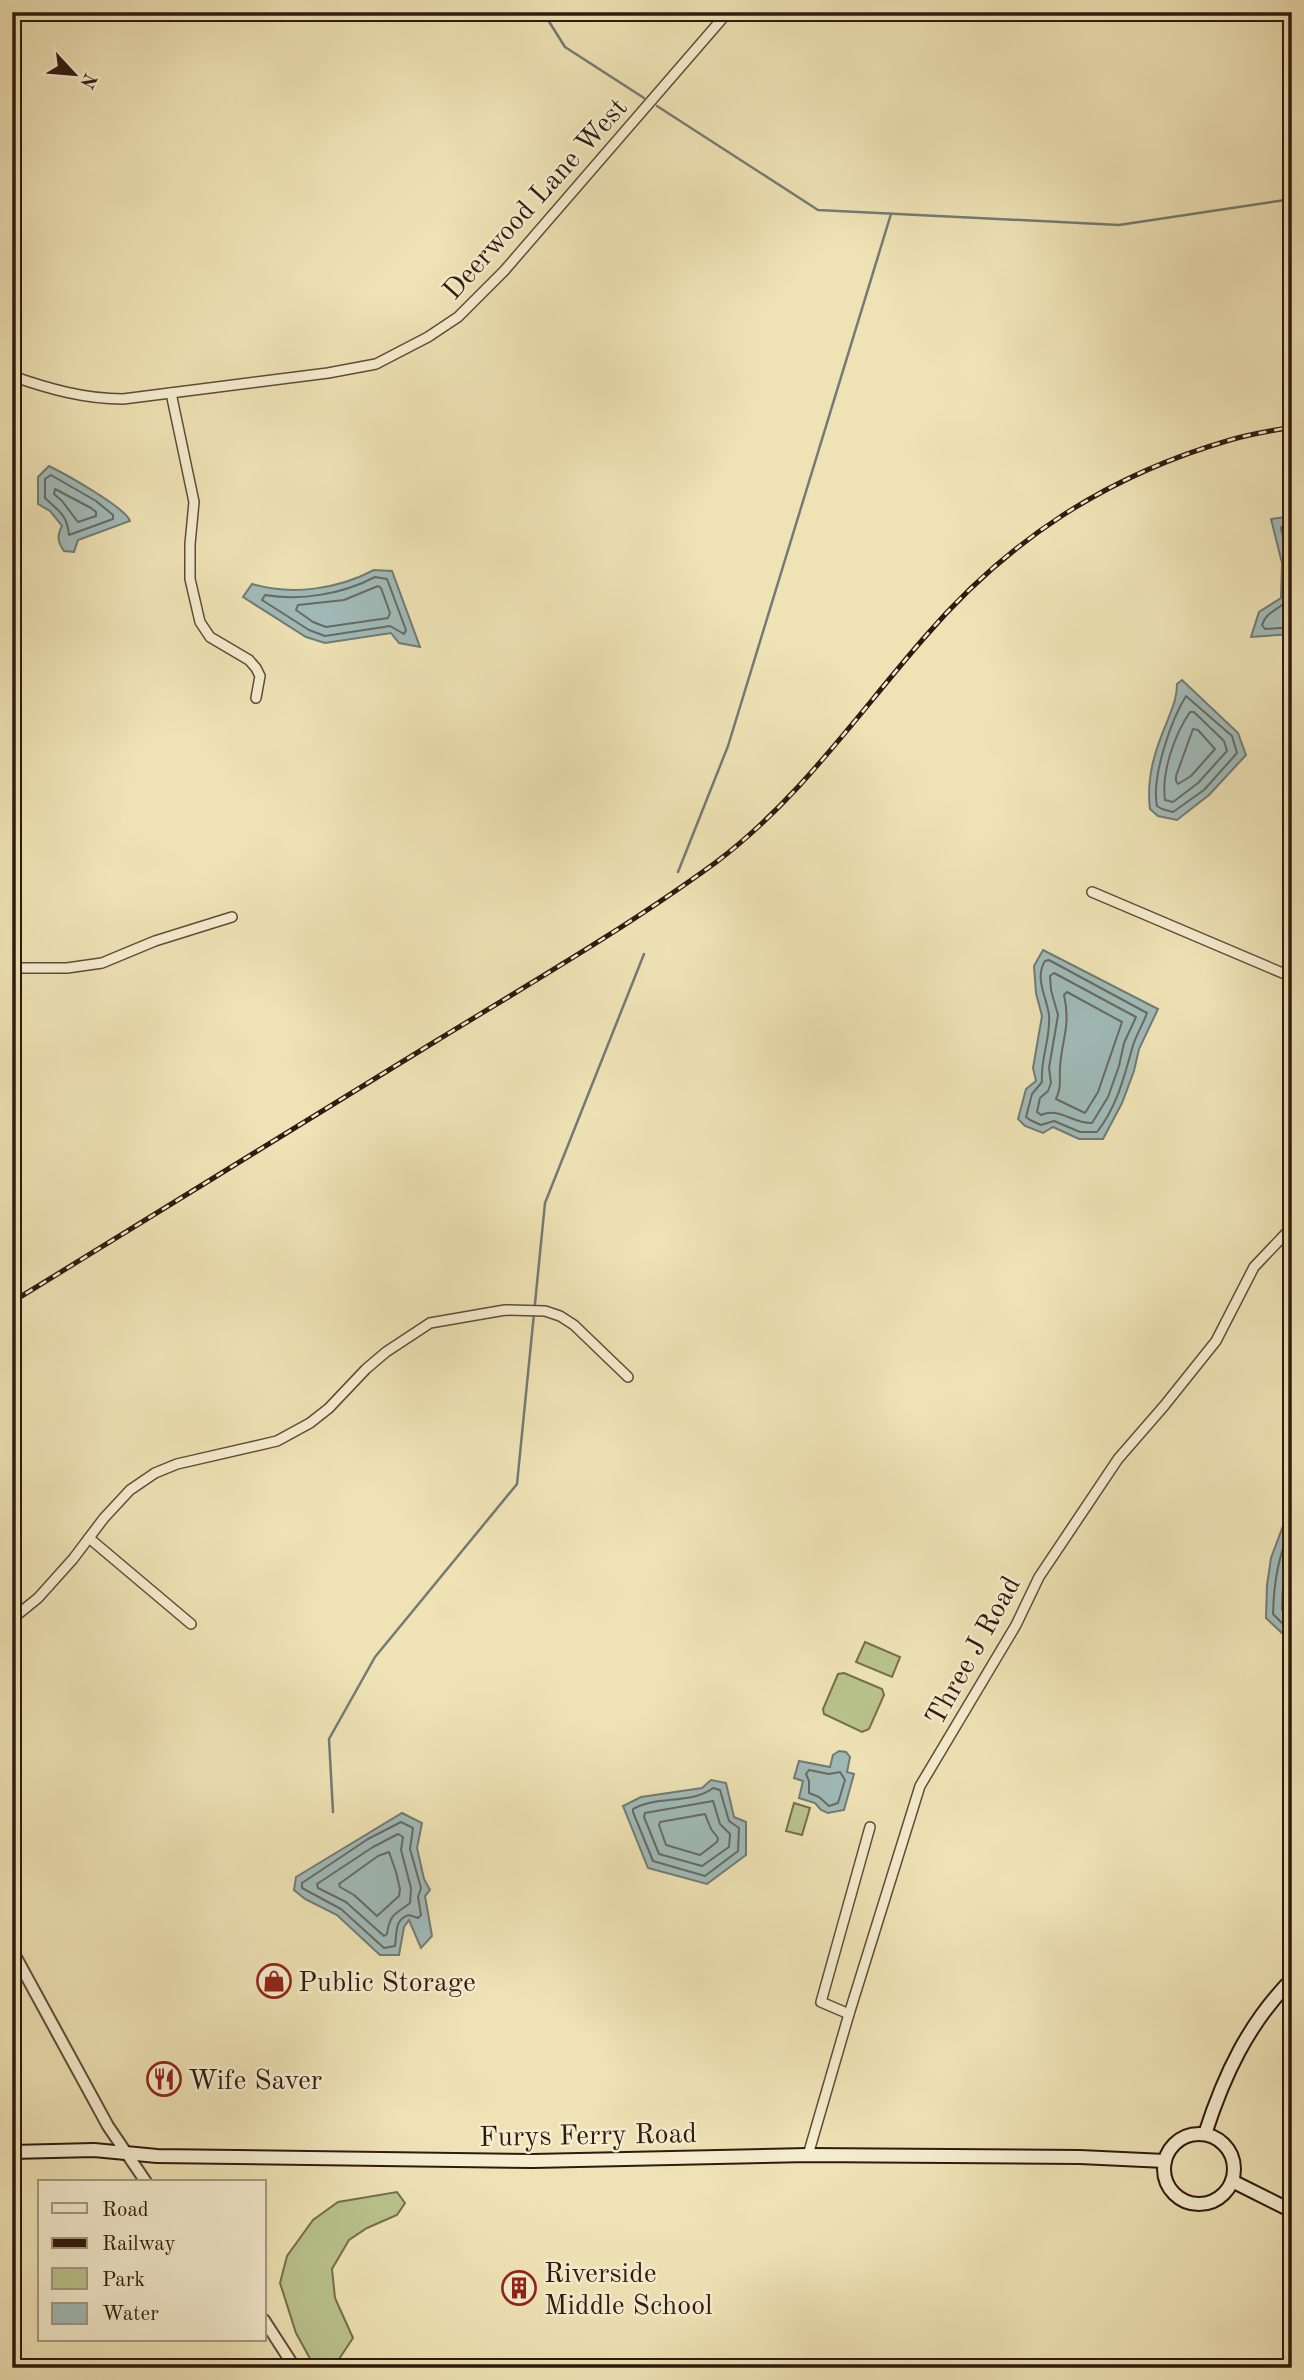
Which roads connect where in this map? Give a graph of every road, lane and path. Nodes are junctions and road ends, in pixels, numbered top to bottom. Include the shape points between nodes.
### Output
1 (728, 12) edge
2 (12, 376) edge
3 (171, 393) junction
4 (256, 698) dead end
5 (1092, 892) dead end
6 (232, 917) dead end
7 (12, 968) edge
8 (1292, 977) edge
9 (1292, 1227) edge
10 (628, 1377) dead end
11 (89, 1538) junction
12 (12, 1619) edge
13 (191, 1624) dead end
14 (870, 1827) dead end
15 (12, 1950) edge
16 (1292, 1979) edge
17 (849, 2014) junction
18 (1205, 2134) junction
19 (12, 2151) edge
20 (126, 2153) junction
21 (808, 2155) junction
22 (1165, 2161) junction
23 (145, 2180) edge
24 (1232, 2181) junction
25 (1292, 2211) edge
26 (266, 2323) edge
27 (295, 2368) edge

1 - 3 street, Deerwood Lane West via 504,271 458,317 376,364
2 - 3 street, Deerwood Lane West via 96,399
3 - 4 street via 194,502 190,579 200,622 210,637 257,668
5 - 8 street
6 - 7 street via 102,963
9 - 17 street, Three J Road via 1254,1267 1216,1341 1118,1459 1039,1577 1016,1625 920,1786
10 - 11 street via 573,1325 545,1311 505,1310 430,1323 366,1368 310,1423 277,1441 177,1464 155,1474 130,1490
11 - 12 street via 38,1598
11 - 13 street
14 - 17 street via 821,2002
15 - 20 street
16 - 18 main road via 1239,2049
17 - 21 street, Three J Road
18 - 22 main road via 1182,2138
18 - 24 main road via 1221,2141 1231,2154
19 - 20 main road, Furys Ferry Road
20 - 21 main road, Furys Ferry Road via 533,2161
20 - 23 street
21 - 22 main road, Furys Ferry Road
22 - 24 main road via 1169,2187 1189,2202 1213,2201
24 - 25 main road
26 - 27 street

